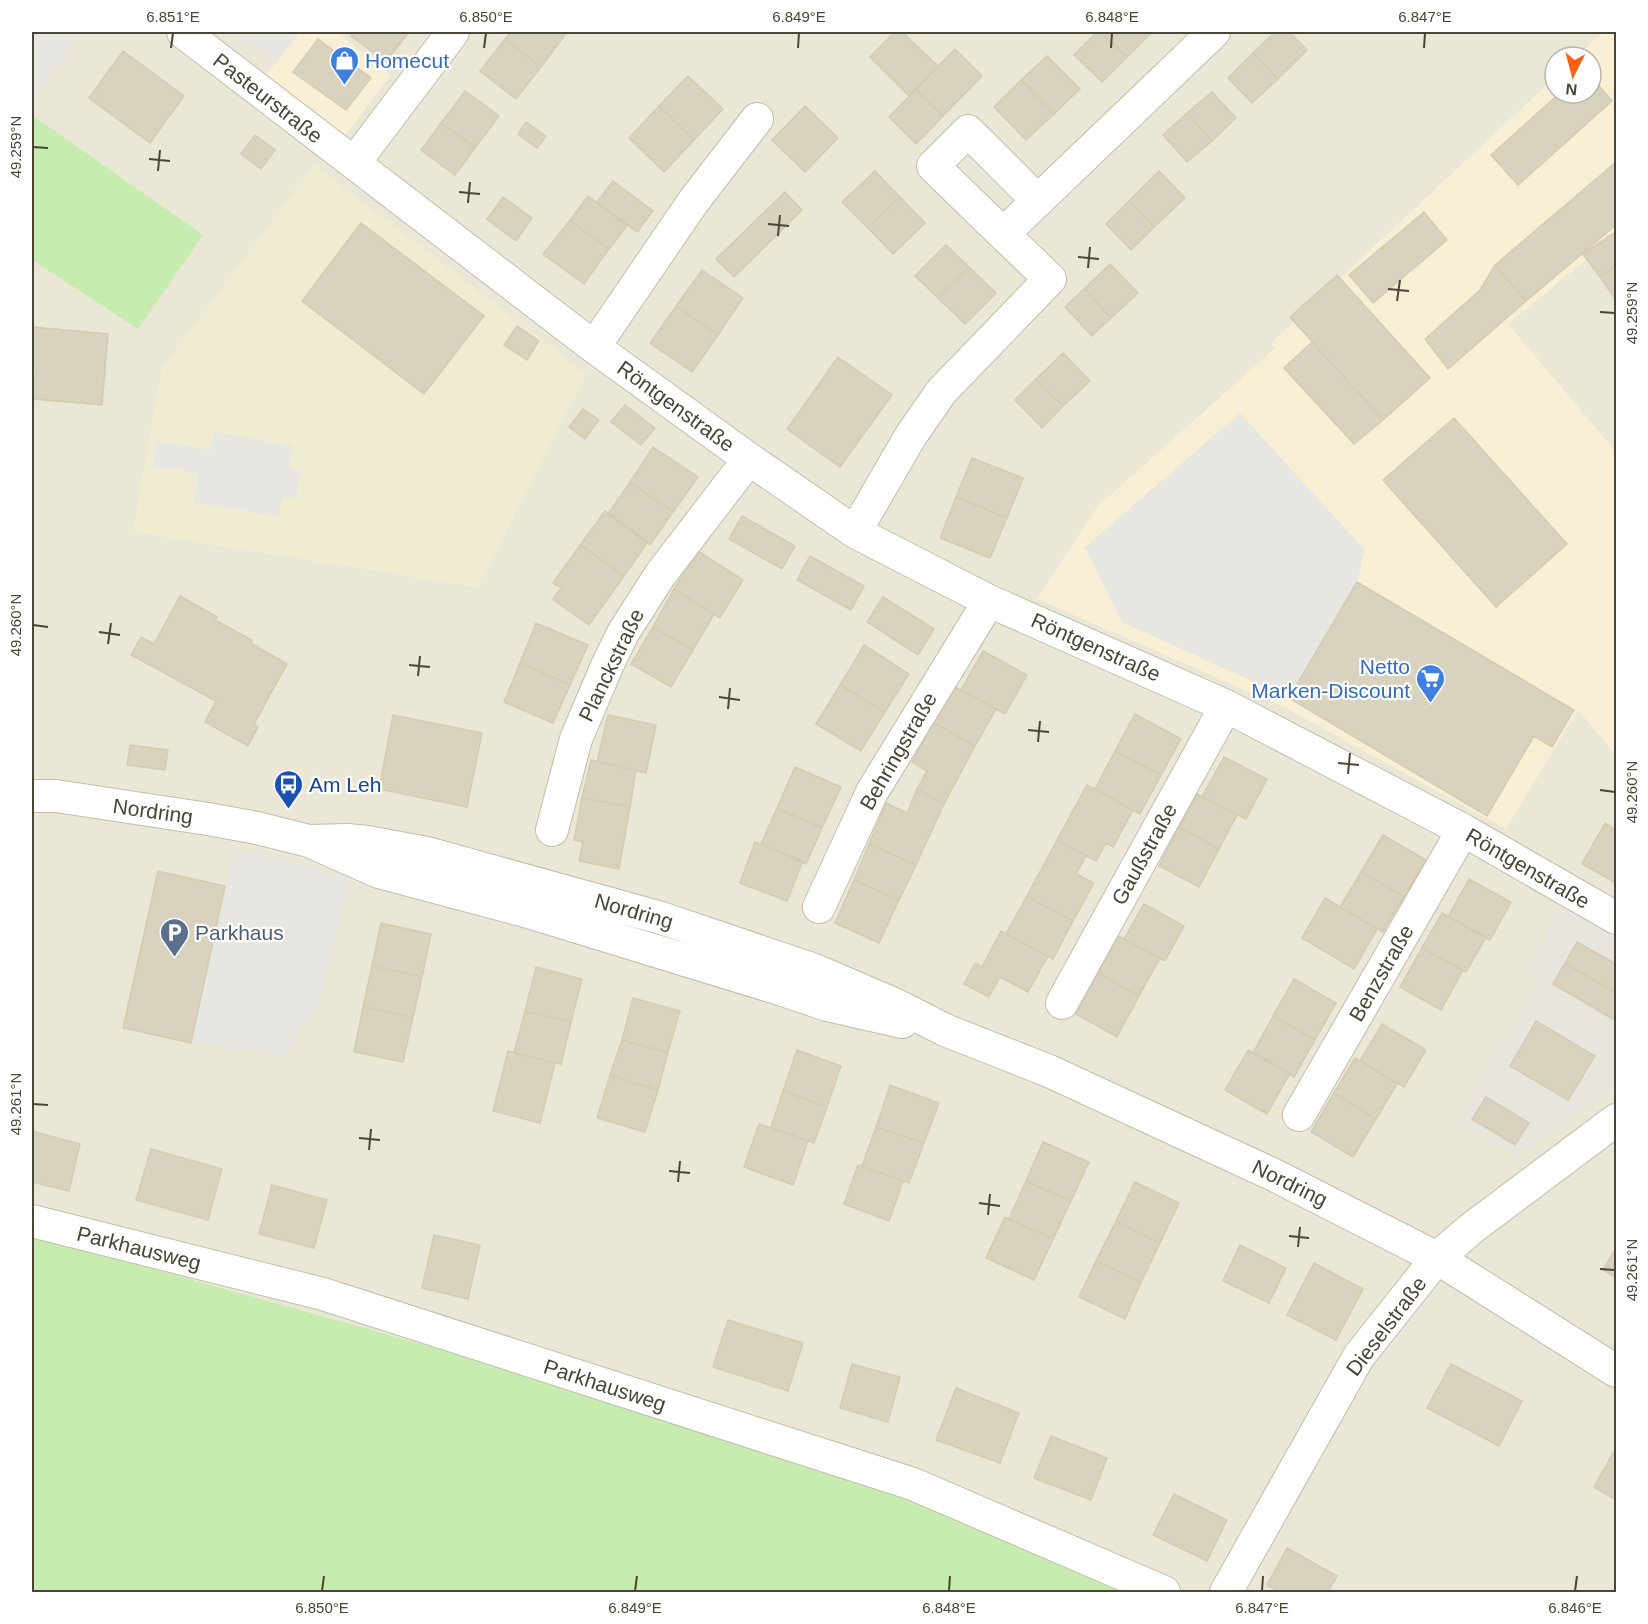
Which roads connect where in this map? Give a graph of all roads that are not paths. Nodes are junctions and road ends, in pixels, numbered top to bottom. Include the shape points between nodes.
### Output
1 (183, 32) edge
2 (453, 32) edge
3 (1214, 32) edge
4 (757, 119) dead end
5 (354, 163) junction
6 (1038, 201) junction
7 (1003, 234) junction
8 (594, 347) junction
9 (749, 459) junction
10 (855, 532) junction
11 (989, 600) junction
12 (1226, 706) junction
13 (32, 796) edge
14 (552, 830) dead end
15 (1463, 830) junction
16 (819, 907) dead end
17 (1617, 918) edge
18 (1062, 1003) dead end
19 (1299, 1115) dead end
20 (1617, 1120) edge
21 (32, 1221) edge
22 (1437, 1258) junction
23 (1617, 1371) edge
24 (1164, 1593) edge
25 (1226, 1593) edge

1 - 5 street, Pasteurstraße
2 - 5 street
3 - 6 street
4 - 8 street via 693,202
5 - 8 street, Röntgenstraße
6 - 7 street
6 - 7 street via 968,131 933,166
7 - 10 street via 1050,279 940,392
8 - 9 street, Röntgenstraße
9 - 10 street, Röntgenstraße
9 - 14 street, Planckstraße via 660,575 623,633 576,739
10 - 11 street, Röntgenstraße
11 - 12 street, Röntgenstraße
11 - 16 street, Behringstraße via 872,792
12 - 15 street, Röntgenstraße
12 - 18 street, Gaußstraße
13 - 22 street, Nordring via 56,796 208,819 309,841 379,872 525,911 827,1005 945,1030 1148,1116 1275,1175
15 - 17 street, Röntgenstraße
15 - 19 street, Benzstraße
20 - 22 street, Dieselstraße
21 - 24 street, Parkhausweg via 323,1294 913,1484
22 - 23 street, Nordring
22 - 25 street, Dieselstraße via 1359,1356

